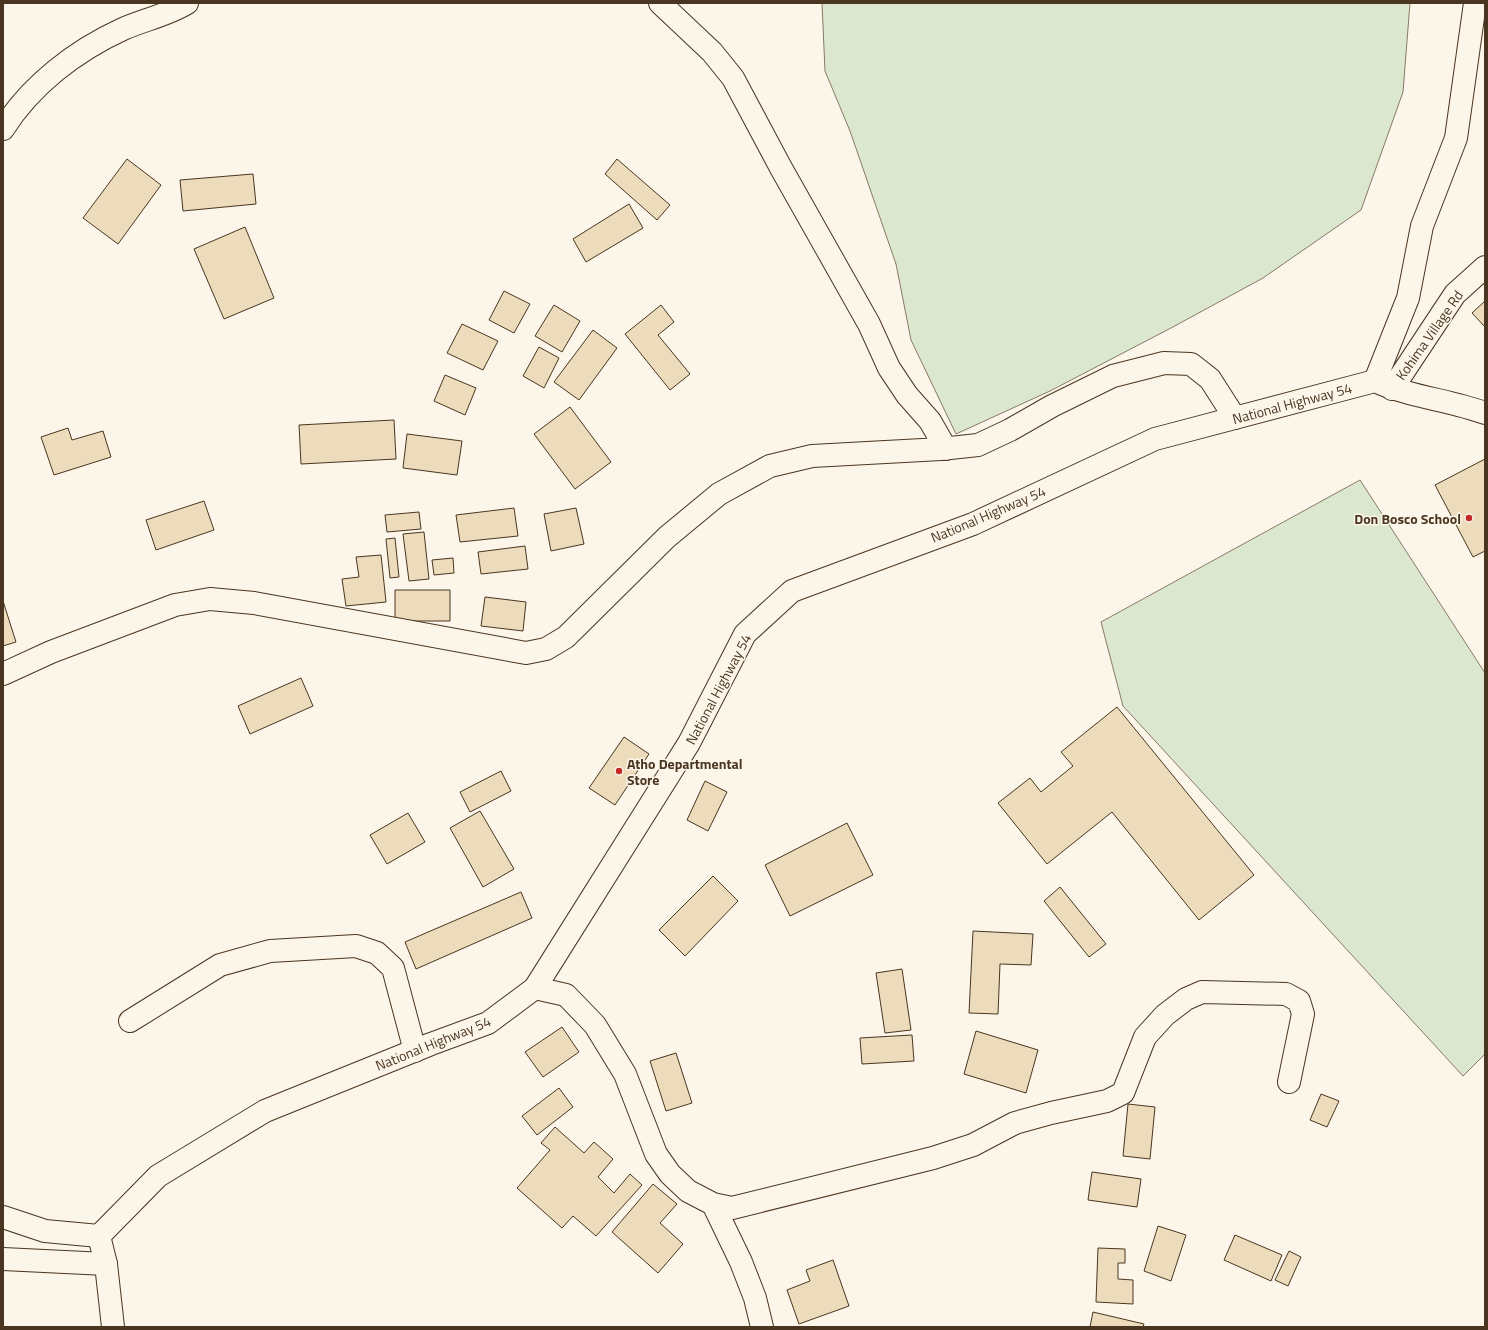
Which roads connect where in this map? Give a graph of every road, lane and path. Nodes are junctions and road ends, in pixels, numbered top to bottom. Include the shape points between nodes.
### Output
1 (187, 3) edge
2 (660, 3) edge
3 (1475, 3) edge
4 (3, 129) edge
5 (1485, 267) edge
6 (1384, 385) junction
7 (1485, 413) edge
8 (1236, 418) junction
9 (946, 448) junction
10 (3, 674) edge
11 (535, 988) junction
12 (130, 1021) dead end
13 (415, 1050) junction
14 (1289, 1082) dead end
15 (713, 1204) junction
16 (3, 1217) edge
17 (99, 1236) junction
18 (3, 1258) edge
19 (106, 1264) junction
20 (113, 1327) edge
21 (762, 1327) edge

1 - 4 main road via 122,30 78,53 15,110
2 - 9 main road via 712,52 733,78 866,317 889,368 907,395 930,421
3 - 6 main road via 1456,138 1422,226 1408,298
5 - 6 main road, Kohima Village Rd via 1455,294
6 - 7 main road, National Highway 54 via 1464,405
6 - 8 main road, National Highway 54
8 - 9 main road via 1210,379 1191,364 1164,363 1113,376 978,445
8 - 11 main road, National Highway 54 via 1155,439 973,524 792,590 745,634 690,743
9 - 10 main road via 812,456 770,466 719,494 667,537 566,637 546,649 526,653 254,603 210,599 175,605 51,652
11 - 13 main road, National Highway 54 via 488,1023
11 - 15 main road via 566,995 595,1025 625,1074 656,1154 670,1174 688,1191
12 - 13 main road via 220,965 270,951 356,946 377,953 393,968
13 - 17 main road, National Highway 54 via 265,1111 158,1176
14 - 15 main road via 1303,1014 1299,1000 1286,994 1202,992 1186,999 1165,1015 1145,1037 1123,1093 1107,1101 1015,1123 973,1145 933,1158 732,1208
15 - 21 main road via 741,1262 755,1298
16 - 17 main road via 45,1231
17 - 19 main road
18 - 19 main road
19 - 20 main road

